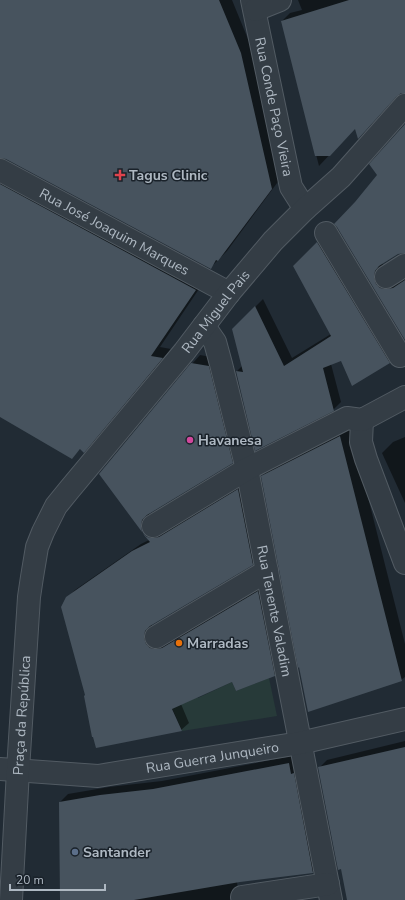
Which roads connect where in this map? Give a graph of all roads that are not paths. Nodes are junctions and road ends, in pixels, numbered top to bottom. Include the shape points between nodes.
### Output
1 (280, 0) edge
2 (253, 5) edge
3 (405, 105) edge
4 (0, 170) edge
5 (305, 209) junction
6 (326, 232) dead end
7 (405, 266) edge
8 (386, 277) dead end
9 (229, 293) junction
10 (204, 326) junction
11 (400, 356) dead end
12 (405, 397) edge
13 (362, 420) junction
14 (247, 469) junction
15 (153, 526) dead end
16 (43, 532) joint
17 (405, 562) edge
18 (267, 571) junction
19 (156, 637) dead end
20 (405, 719) edge
21 (300, 743) junction
22 (9, 769) edge
23 (329, 892) edge
24 (242, 898) edge
25 (11, 900) edge

1 - 2 street
2 - 5 street, Rua Conde Paço Vieira via 291,187
3 - 5 street, Rua Miguel Pais via 341,177
4 - 9 street, Rua José Joaquim Marques
5 - 9 street, Rua Miguel Pais via 272,241
6 - 11 street
7 - 8 street
9 - 10 street, Rua Miguel Pais
10 - 14 street, Rua Tenente Valadim via 215,342
10 - 16 street, Rua Miguel Pais via 56,506
12 - 13 street
13 - 14 street via 346,418
13 - 17 street via 361,442 366,459
14 - 15 street
14 - 18 street, Rua Tenente Valadim
16 - 22 street, Praça da República via 37,547 29,597
18 - 19 street
18 - 21 street, Rua Tenente Valadim
20 - 21 street, Rua Guerra Junqueiro
21 - 22 street, Rua Guerra Junqueiro via 98,776
21 - 23 street, Rua Tenente Valadim
22 - 25 street, Praça da República
23 - 24 street

